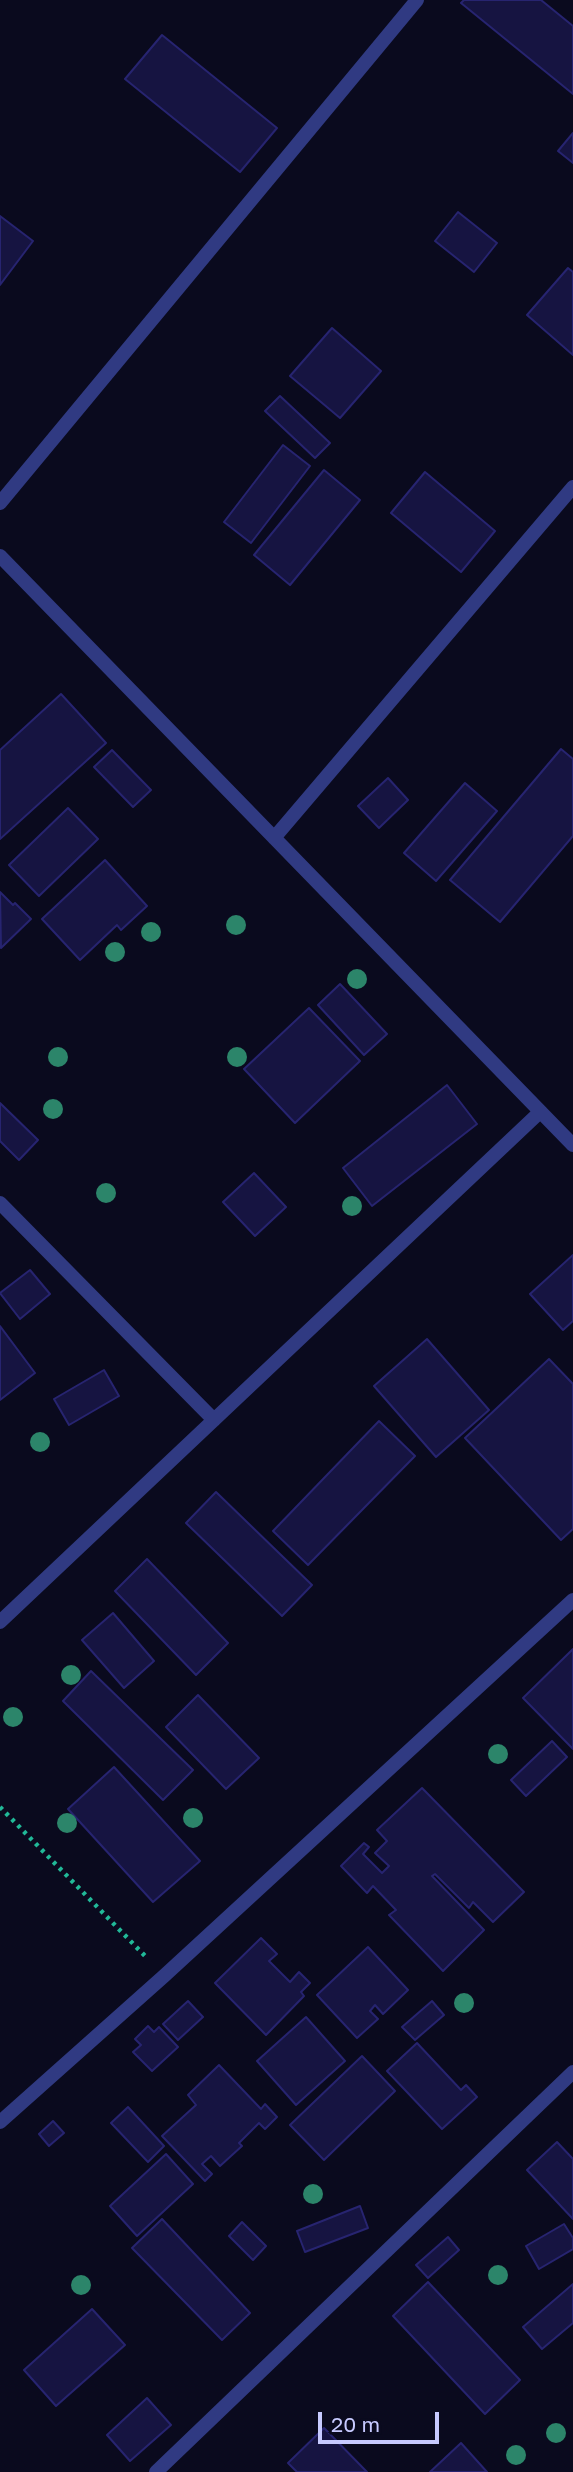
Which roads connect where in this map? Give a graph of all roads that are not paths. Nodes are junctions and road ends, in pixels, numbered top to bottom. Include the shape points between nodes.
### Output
1 (417, 0) edge
2 (573, 487) edge
3 (0, 503) edge
4 (0, 555) edge
5 (274, 838) junction
6 (540, 1112) junction
7 (573, 1145) edge
8 (0, 1202) edge
9 (214, 1420) junction
10 (573, 1600) edge
11 (0, 1622) edge
12 (573, 2073) edge
13 (0, 2122) edge
14 (156, 2472) edge

1 - 3 street
2 - 5 street
4 - 5 street
5 - 6 street
6 - 7 street
6 - 9 street
8 - 9 street
9 - 11 street
10 - 13 street
12 - 14 street

